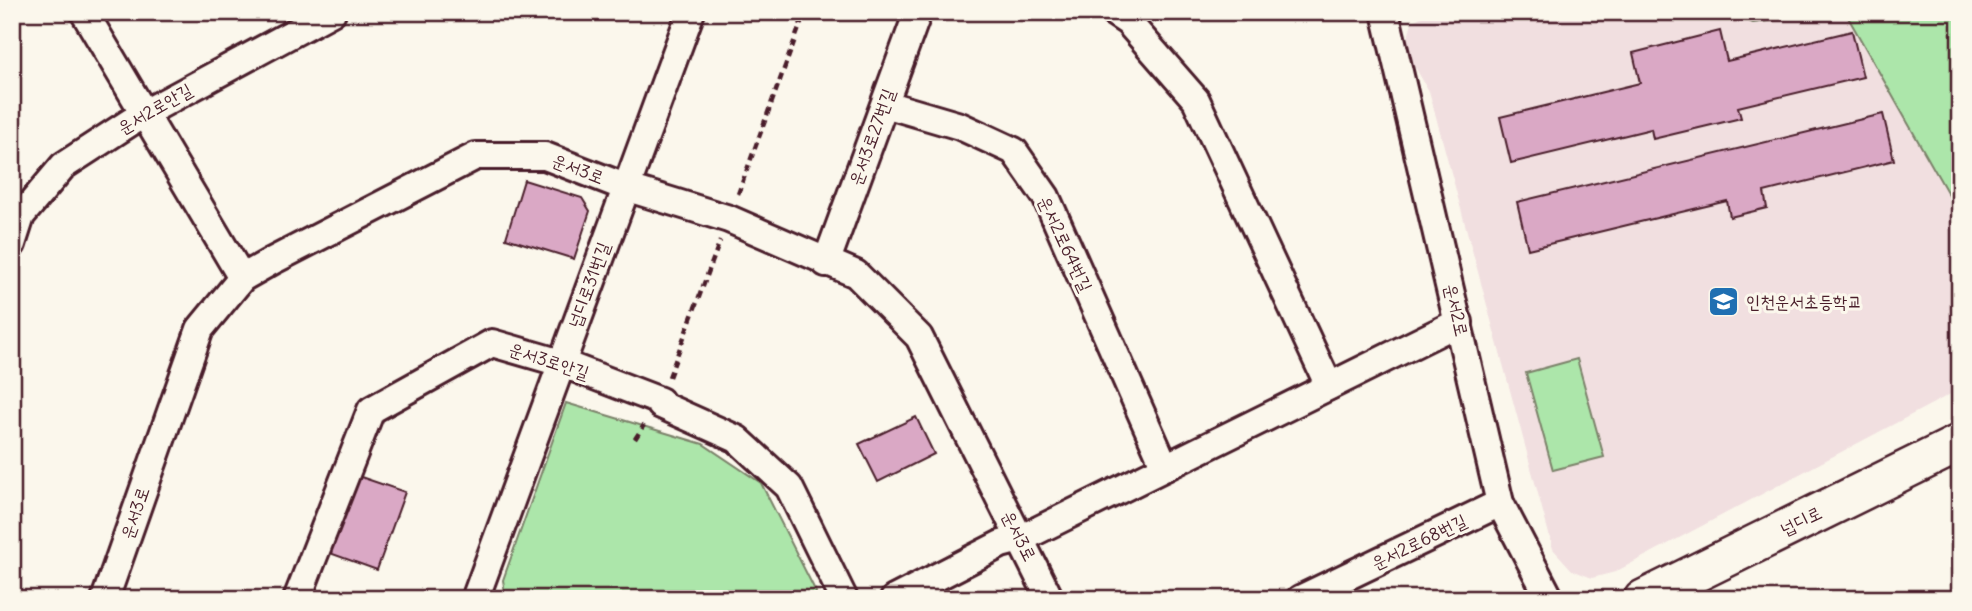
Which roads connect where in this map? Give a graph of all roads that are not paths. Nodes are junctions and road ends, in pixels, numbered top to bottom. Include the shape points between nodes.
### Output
1 (84, 12) edge
2 (332, 12) edge
3 (691, 12) edge
4 (918, 12) edge
5 (1112, 12) edge
6 (1385, 12) edge
7 (885, 104) junction
8 (143, 114) junction
9 (625, 187) junction
10 (12, 244) edge
11 (826, 263) junction
12 (242, 278) junction
13 (1459, 323) junction
14 (561, 363) junction
15 (1329, 386) junction
16 (1960, 443) edge
17 (1165, 467) junction
18 (1500, 503) junction
19 (1020, 539) junction
20 (105, 599) edge
21 (297, 599) edge
22 (475, 599) edge
23 (844, 599) edge
24 (894, 599) edge
25 (1050, 599) edge
26 (1300, 599) edge
27 (1550, 599) edge
28 (1643, 599) edge

1 - 8 street
2 - 8 street, 운서2로안길
3 - 9 street, 넙디로31번길
4 - 7 street, 운서3로27번길
5 - 15 street via 1128,22 1196,100
6 - 13 street, 운서2로
7 - 11 street, 운서3로27번길
7 - 17 street, 운서2로64번길 via 960,126 1014,151 1046,197
8 - 10 street, 운서2로안길 via 63,166 21,216
8 - 12 street
9 - 11 street, 운서3로 via 729,219
9 - 12 street, 운서3로 via 545,156 476,156
9 - 14 street, 넙디로31번길
11 - 19 street, 운서3로 via 856,274 919,337
12 - 20 street, 운서3로 via 200,329
13 - 15 street
13 - 18 street, 운서2로
14 - 21 street, 운서3로안길 via 492,343 371,410
14 - 22 street, 넙디로31번길
14 - 23 street, 운서3로안길 via 660,401 737,439 789,487
15 - 17 street
16 - 28 street, 넙디로
17 - 19 street
18 - 26 street, 운서2로68번길
18 - 27 street, 운서2로
19 - 24 street via 1001,544
19 - 25 street, 운서3로

